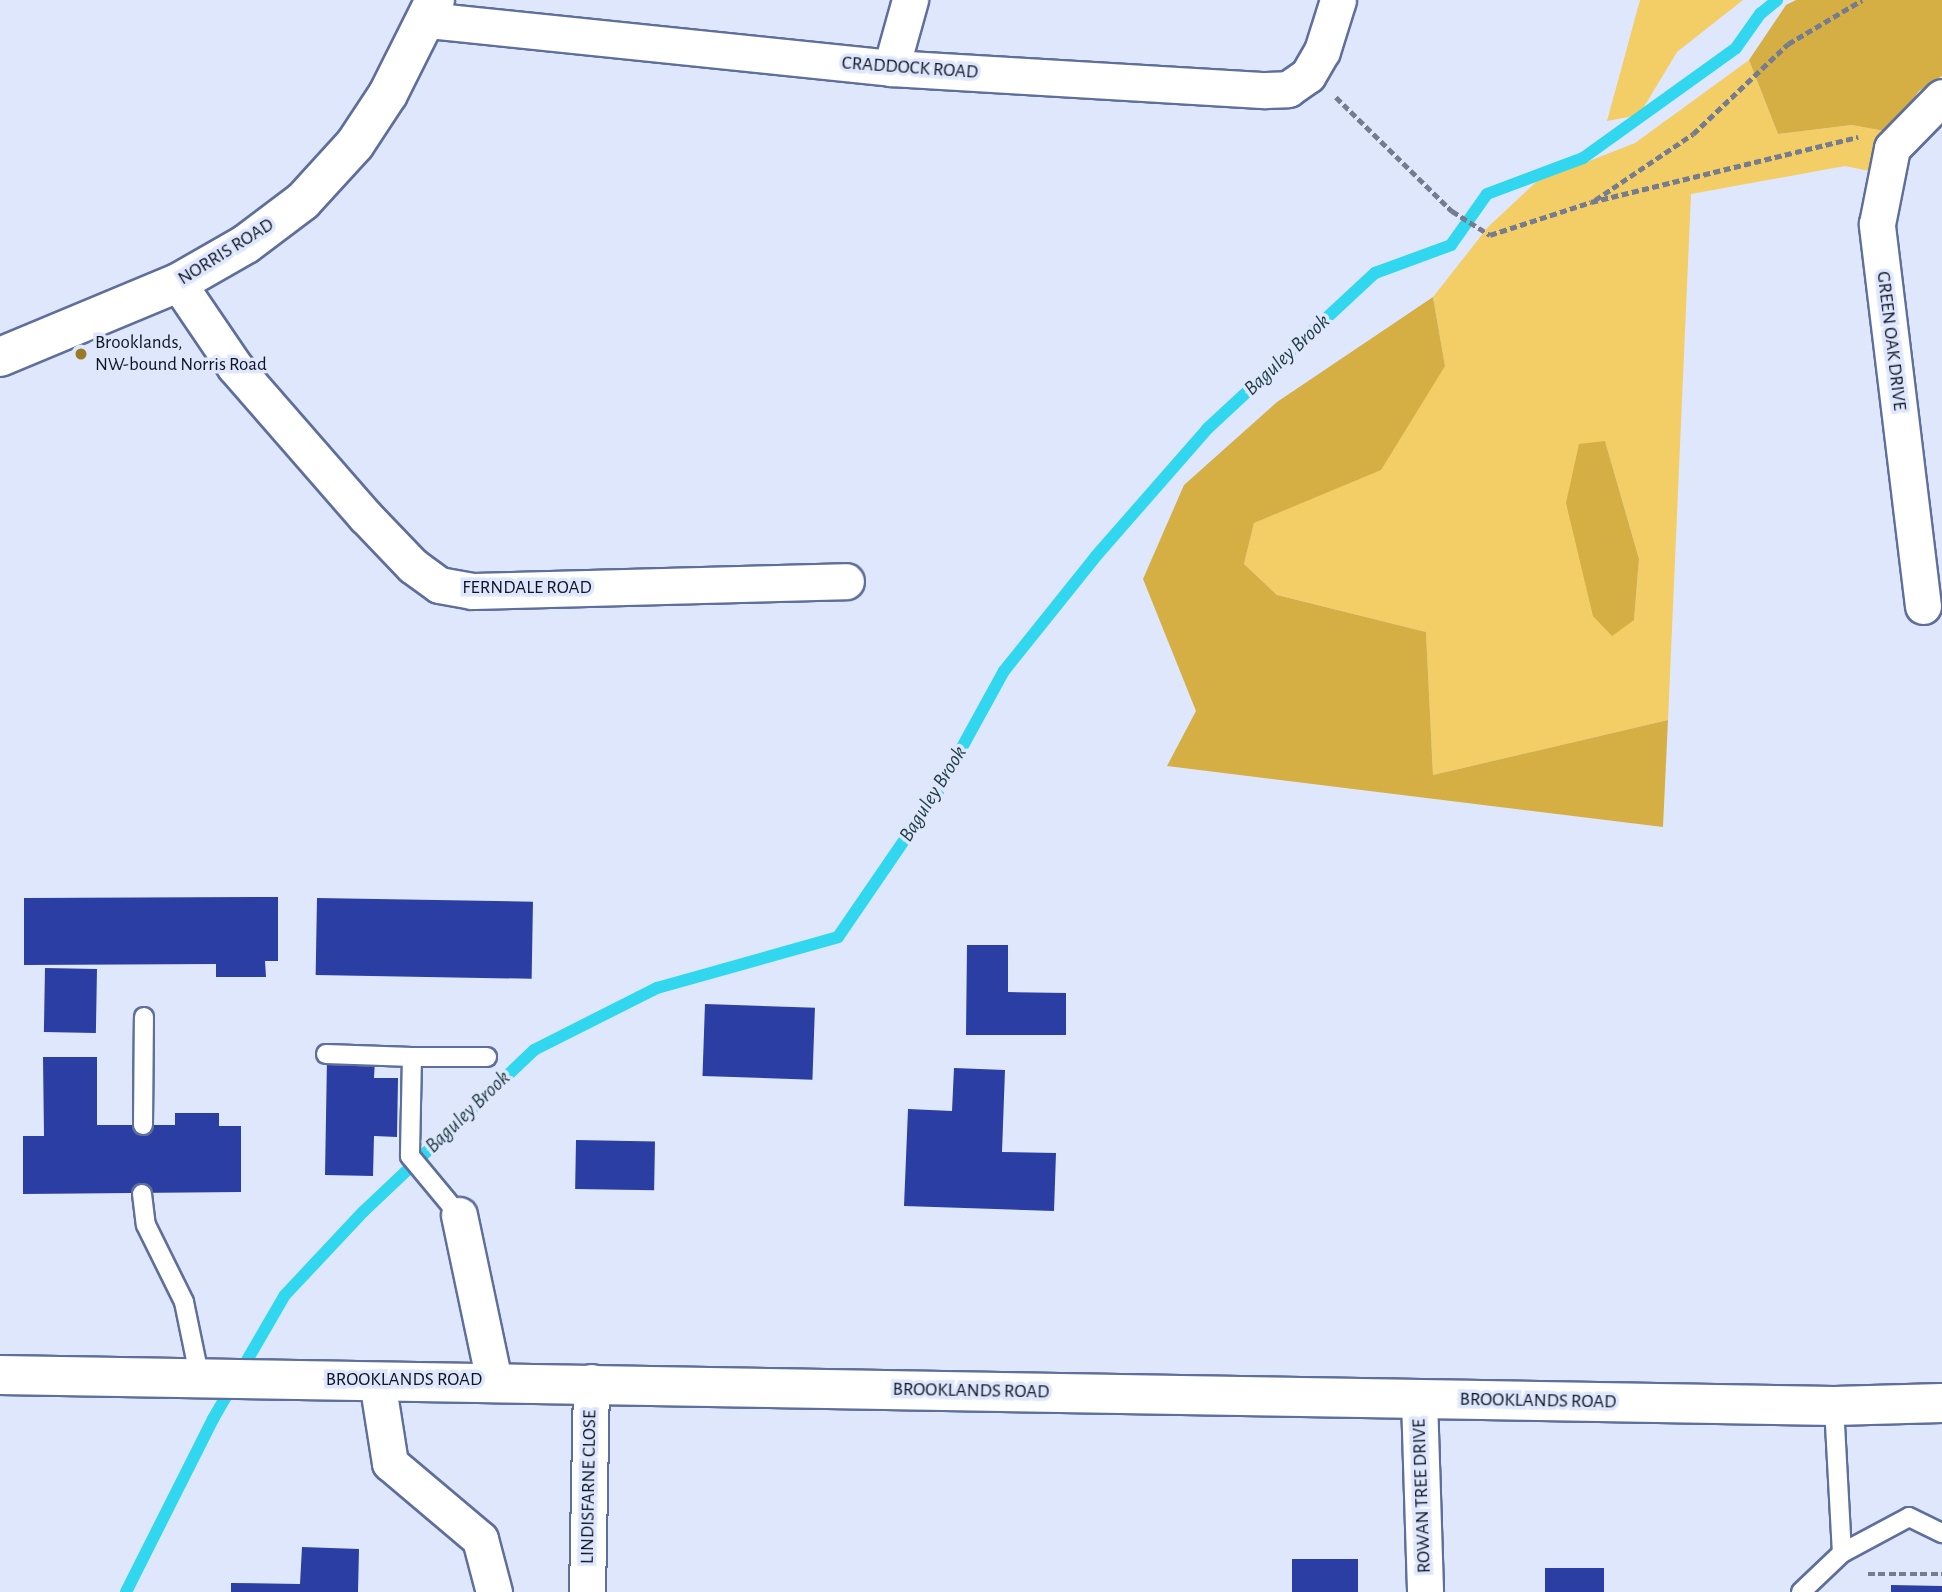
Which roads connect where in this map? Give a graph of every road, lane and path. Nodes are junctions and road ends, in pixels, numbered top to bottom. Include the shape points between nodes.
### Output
1 (911, 0) edge
2 (1338, 0) edge
3 (1862, 0) edge
4 (431, 10) edge
5 (891, 68) junction
6 (1308, 75) junction
7 (1942, 97) edge
8 (1892, 148) junction
9 (1591, 202) junction
10 (178, 283) junction
11 (0, 358) edge
12 (846, 581) dead end
13 (1923, 606) dead end
14 (144, 1017) dead end
15 (326, 1054) dead end
16 (412, 1057) junction
17 (486, 1057) dead end
18 (143, 1125) dead end
19 (142, 1194) dead end
20 (459, 1214) joint
21 (0, 1375) edge
22 (184, 1379) junction
23 (377, 1381) junction
24 (494, 1381) junction
25 (591, 1382) junction
26 (1419, 1399) junction
27 (1942, 1403) edge
28 (1834, 1406) junction
29 (1942, 1533) edge
30 (1842, 1553) junction
31 (1818, 1574) junction
32 (1942, 1574) edge
33 (494, 1592) edge
34 (587, 1592) edge
35 (1425, 1592) edge
36 (1801, 1592) edge

1 - 5 street
2 - 6 street via 1322,51
3 - 9 path via 1788,44 1692,134
4 - 5 street, CRADDOCK ROAD
4 - 10 street, NORRIS ROAD via 355,144 303,201 246,244
5 - 6 street, CRADDOCK ROAD via 1265,90 1288,89
6 - 9 path via 1363,122 1397,162 1481,231 1490,235
7 - 8 street
8 - 9 path via 1853,135
8 - 13 street, GREEN OAK DRIVE via 1877,224
10 - 11 street, NORRIS ROAD
10 - 12 street, FERNDALE ROAD via 235,367 365,516 413,566 439,585 472,591
14 - 18 lane
15 - 16 lane
16 - 17 lane
16 - 20 lane via 410,1156
19 - 22 lane via 146,1225 184,1302
20 - 24 street
21 - 22 street, BROOKLANDS ROAD
22 - 23 street, BROOKLANDS ROAD
23 - 24 street, BROOKLANDS ROAD
23 - 33 street via 390,1463 480,1539
24 - 25 street, BROOKLANDS ROAD
25 - 26 street, BROOKLANDS ROAD
25 - 34 street, LINDISFARNE CLOSE
26 - 28 street, BROOKLANDS ROAD
26 - 35 street, ROWAN TREE DRIVE
27 - 28 street, BROOKLANDS ROAD
28 - 30 lane
29 - 30 lane via 1909,1517
30 - 31 lane
31 - 32 path
31 - 36 lane

